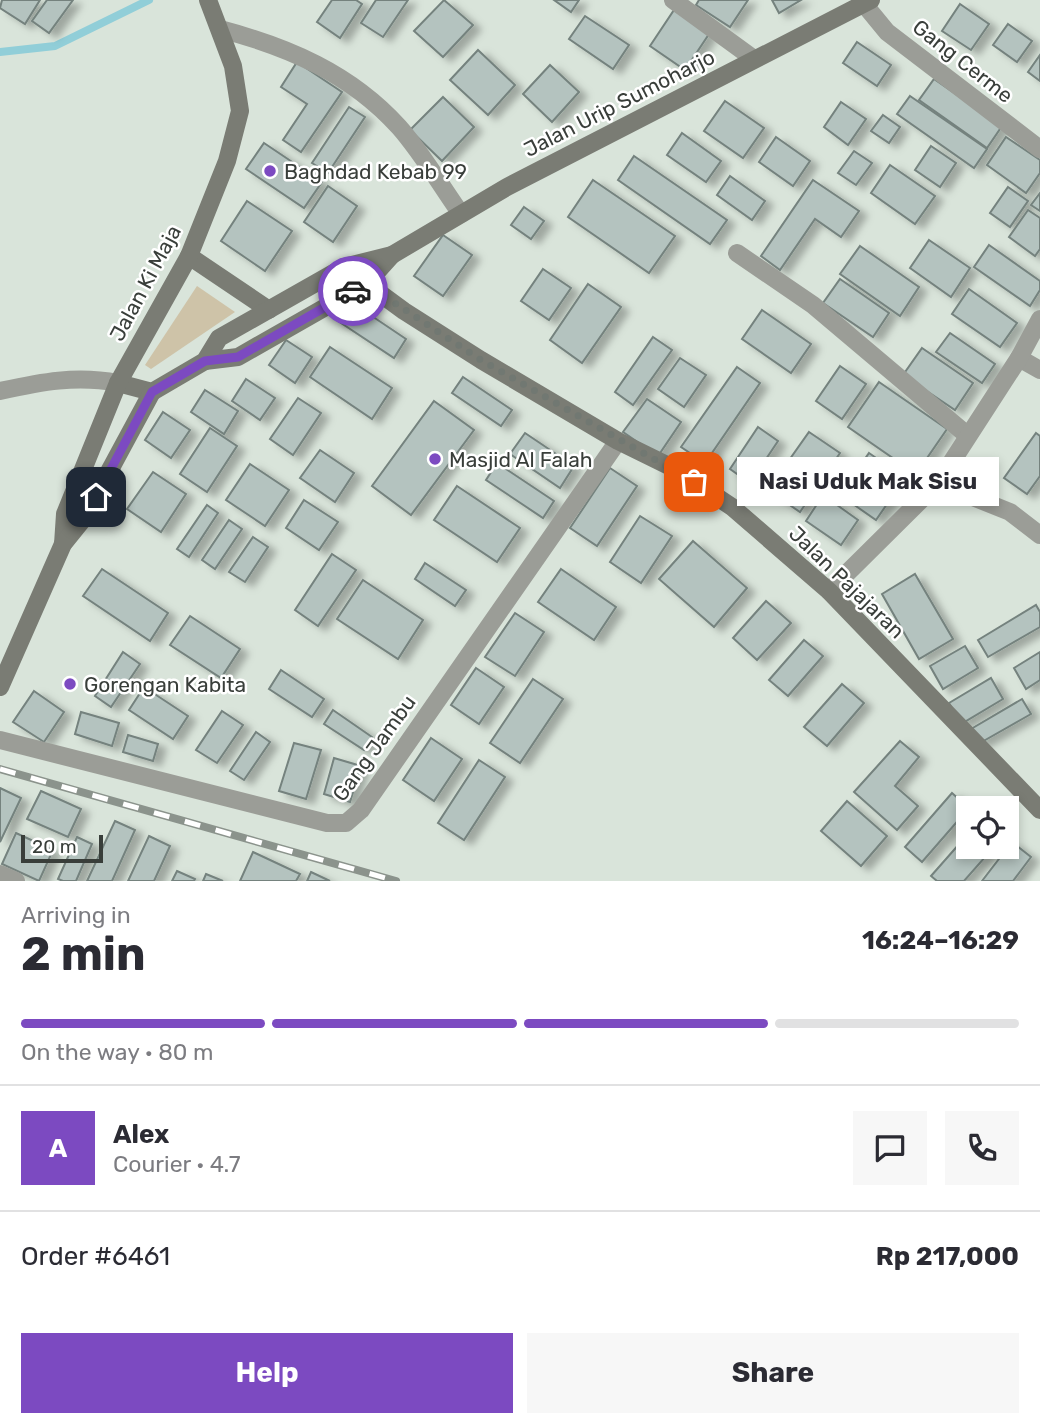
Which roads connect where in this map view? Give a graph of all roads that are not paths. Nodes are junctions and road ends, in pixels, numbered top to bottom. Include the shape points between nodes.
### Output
1 (208, 0) edge
2 (673, 0) edge
3 (867, 2) edge
4 (219, 29) junction
5 (754, 59) junction
6 (1040, 149) edge
7 (461, 214) junction
8 (737, 253) dead end
9 (392, 255) junction
10 (189, 256) junction
11 (344, 267) junction
12 (366, 284) junction
13 (269, 310) junction
14 (1040, 319) edge
15 (1019, 358) junction
16 (205, 361) junction
17 (1040, 370) edge
18 (118, 383) junction
19 (0, 391) edge
20 (152, 392) junction
21 (967, 435) junction
22 (618, 440) junction
23 (938, 483) junction
24 (1040, 536) edge
25 (63, 544) junction
26 (829, 591) junction
27 (0, 687) edge
28 (0, 740) edge
29 (1040, 810) edge
30 (0, 874) edge
31 (16, 881) edge

1 - 4 main road, Jalan Ki Maja
2 - 5 street
3 - 5 main road, Jalan Urip Sumoharjo
3 - 6 street, Gang Cerme via 887,32
4 - 7 street via 274,43 311,60 360,93 400,128
4 - 10 main road, Jalan Ki Maja via 233,66 240,111 227,161
5 - 7 main road, Jalan Urip Sumoharjo
7 - 9 main road, Jalan Urip Sumoharjo
8 - 21 street via 813,305
9 - 11 main road, Jalan Urip Sumoharjo
9 - 12 main road, Jalan Urip Sumoharjo
10 - 13 main road
10 - 18 main road, Jalan Ki Maja
11 - 12 main road, Jalan Pajajaran
11 - 13 main road, Jalan Urip Sumoharjo
12 - 16 main road, Jalan Urip Sumoharjo via 238,357
12 - 22 main road, Jalan Pajajaran via 481,360
13 - 16 main road, Jalan Urip Sumoharjo via 219,338
14 - 15 street
15 - 17 street
15 - 21 street
16 - 20 main road, Jalan Urip Sumoharjo
18 - 19 street via 60,379
18 - 20 main road
18 - 25 main road, Jalan Ki Maja via 65,514
20 - 25 main road, Jalan Ki Maja via 85,518
21 - 23 street
22 - 26 main road, Jalan Pajajaran via 675,469 732,507
22 - 28 street, Gang Jambu via 361,810 346,823 327,823
23 - 24 street via 1010,512
23 - 26 street
25 - 27 main road, Jalan Ki Maja
26 - 29 main road, Jalan Pajajaran
30 - 31 street

